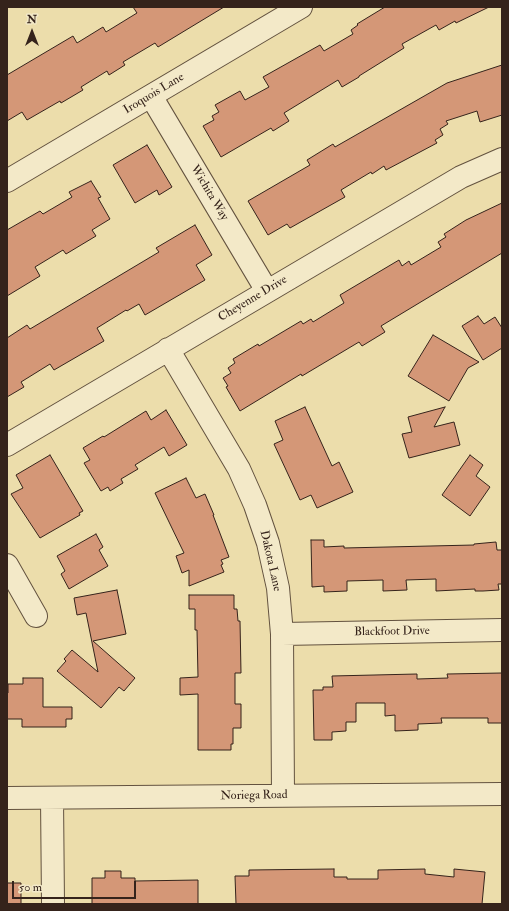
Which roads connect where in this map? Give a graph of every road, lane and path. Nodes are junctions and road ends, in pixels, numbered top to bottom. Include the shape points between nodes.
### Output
1 (289, 10) edge
2 (151, 96) junction
3 (502, 159) edge
4 (7, 181) edge
5 (267, 291) junction
6 (168, 350) junction
7 (7, 445) edge
8 (7, 565) edge
9 (36, 616) dead end
10 (502, 630) edge
11 (282, 634) junction
12 (502, 794) edge
13 (283, 796) junction
14 (7, 798) edge
15 (52, 798) junction
16 (53, 904) edge

1 - 2 street, Iroquois Lane
2 - 4 street, Iroquois Lane
2 - 5 street, Wichita Way
3 - 5 street, Cheyenne Drive via 461,177
5 - 6 street, Cheyenne Drive
6 - 7 street, Cheyenne Drive
6 - 11 street, Dakota Lane via 239,469 255,505 268,543 278,588
8 - 9 street
10 - 11 street, Blackfoot Drive
11 - 13 street, Dakota Lane
12 - 13 street, Noriega Road
13 - 15 street, Noriega Road
14 - 15 street, Noriega Road
15 - 16 street

